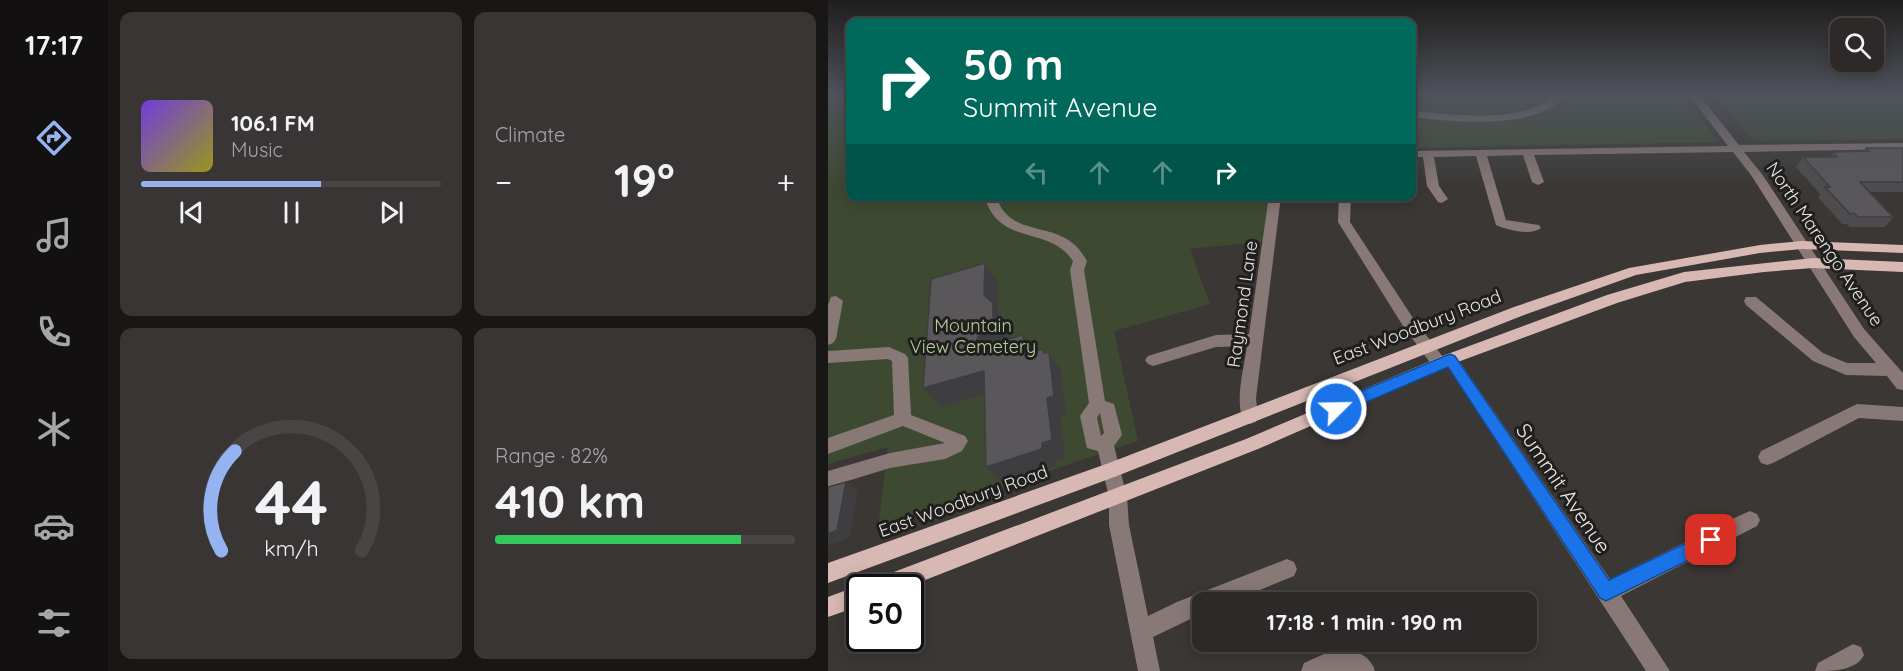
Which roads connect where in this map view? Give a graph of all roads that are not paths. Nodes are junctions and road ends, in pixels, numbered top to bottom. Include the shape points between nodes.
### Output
1 (1718, 126) edge
2 (1903, 146) edge
3 (1736, 149) junction
4 (1527, 152) junction
5 (1428, 153) junction
6 (1481, 153) junction
7 (1416, 154) edge
8 (1538, 182) dead end
9 (1442, 199) dead end
10 (990, 201) edge
11 (1274, 201) edge
12 (1345, 201) edge
13 (1534, 228) dead end
14 (1802, 246) junction
15 (1903, 249) edge
16 (1814, 263) junction
17 (1903, 267) edge
18 (836, 301) dead end
19 (1751, 302) dead end
20 (828, 339) edge
21 (1257, 340) junction
22 (1428, 346) junction
23 (828, 357) edge
24 (1153, 360) dead end
25 (1445, 362) junction
26 (1891, 370) junction
27 (1903, 384) edge
28 (1903, 414) edge
29 (1250, 417) junction
30 (903, 419) junction
31 (828, 446) edge
32 (1767, 456) dead end
33 (1111, 470) junction
34 (828, 479) edge
35 (1118, 497) junction
36 (1750, 520) dead end
37 (1287, 569) dead end
38 (828, 573) edge
39 (915, 574) edge
40 (1606, 592) junction
41 (846, 600) edge
42 (828, 607) edge
43 (1142, 631) junction
44 (1853, 654) dead end
45 (1364, 670) edge
46 (1149, 671) edge
47 (1312, 671) edge
48 (1659, 671) edge
49 (1826, 671) edge

1 - 3 street, North Marengo Avenue
2 - 3 street
3 - 4 street
3 - 14 street, North Marengo Avenue
4 - 6 street
4 - 8 street
5 - 6 street
5 - 7 street
5 - 9 street via 1433,186
6 - 13 street via 1500,222
10 - 33 street via 1000,219 1053,237 1076,250 1097,405 1088,416 1090,430 1093,442 1105,444
11 - 21 street, Raymond Lane
12 - 22 street, Summit Avenue via 1344,222 1408,322
14 - 15 main road, East Woodbury Road
14 - 16 street, North Marengo Avenue
14 - 22 main road, East Woodbury Road via 1760,249 1634,271
16 - 17 main road
16 - 25 main road via 1684,277 1612,299
16 - 26 street, North Marengo Avenue via 1859,333
18 - 20 street
19 - 26 street via 1818,357 1846,369
21 - 24 street via 1216,341
21 - 29 street, Raymond Lane via 1248,398
22 - 25 street, Summit Avenue
22 - 29 main road, East Woodbury Road
23 - 30 street via 889,353 900,358
25 - 35 main road
25 - 40 street, Summit Avenue
26 - 27 street, North Marengo Avenue
28 - 32 street via 1857,411
29 - 33 main road, East Woodbury Road
30 - 31 street
30 - 34 street via 959,441 958,445 951,450 910,456
33 - 35 street
33 - 38 main road, East Woodbury Road
35 - 39 main road
35 - 43 street via 1119,525
36 - 40 street
37 - 43 street
40 - 48 street, Summit Avenue
41 - 42 main road
43 - 46 street
44 - 49 street
45 - 47 street via 1346,657

